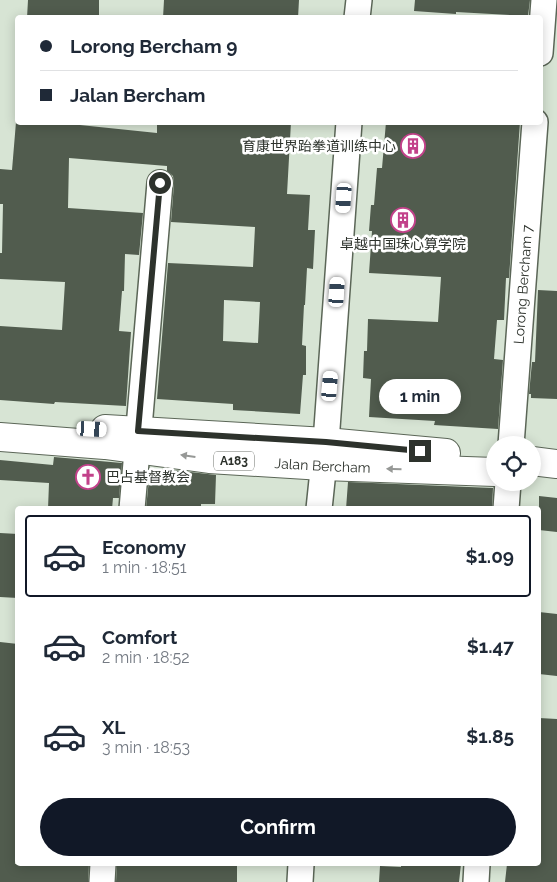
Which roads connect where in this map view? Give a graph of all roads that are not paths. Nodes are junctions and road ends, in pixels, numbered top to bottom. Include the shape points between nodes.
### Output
1 (359, 0) edge
2 (544, 0) edge
3 (357, 15) edge
4 (543, 15) edge
5 (350, 125) edge
6 (535, 125) edge
7 (160, 183) dead end
8 (0, 424) edge
9 (512, 436) edge
10 (0, 437) edge
11 (138, 440) junction
12 (324, 454) junction
13 (486, 458) edge
14 (541, 463) edge
15 (557, 464) edge
16 (486, 471) edge
17 (541, 476) edge
18 (557, 477) edge
19 (507, 491) edge
20 (132, 506) edge
21 (319, 506) edge
22 (506, 506) edge
23 (103, 866) edge
24 (301, 866) edge
25 (477, 866) edge
26 (102, 882) edge
27 (300, 882) edge
28 (476, 882) edge

1 - 3 street
2 - 4 street
5 - 12 street
6 - 9 street, Lorong Bercham 7
7 - 11 street
8 - 11 main road, Jalan Bercham / A183
10 - 11 main road, Jalan Bercham / A183 via 105,445
11 - 12 main road, Jalan Bercham / A183
11 - 20 street
12 - 13 main road, Jalan Bercham / A183
16 -> 12 main road, Jalan Bercham / A183
12 - 21 street
14 - 15 main road
17 - 18 main road
19 - 22 street
23 - 26 street
24 - 27 street
25 - 28 street

